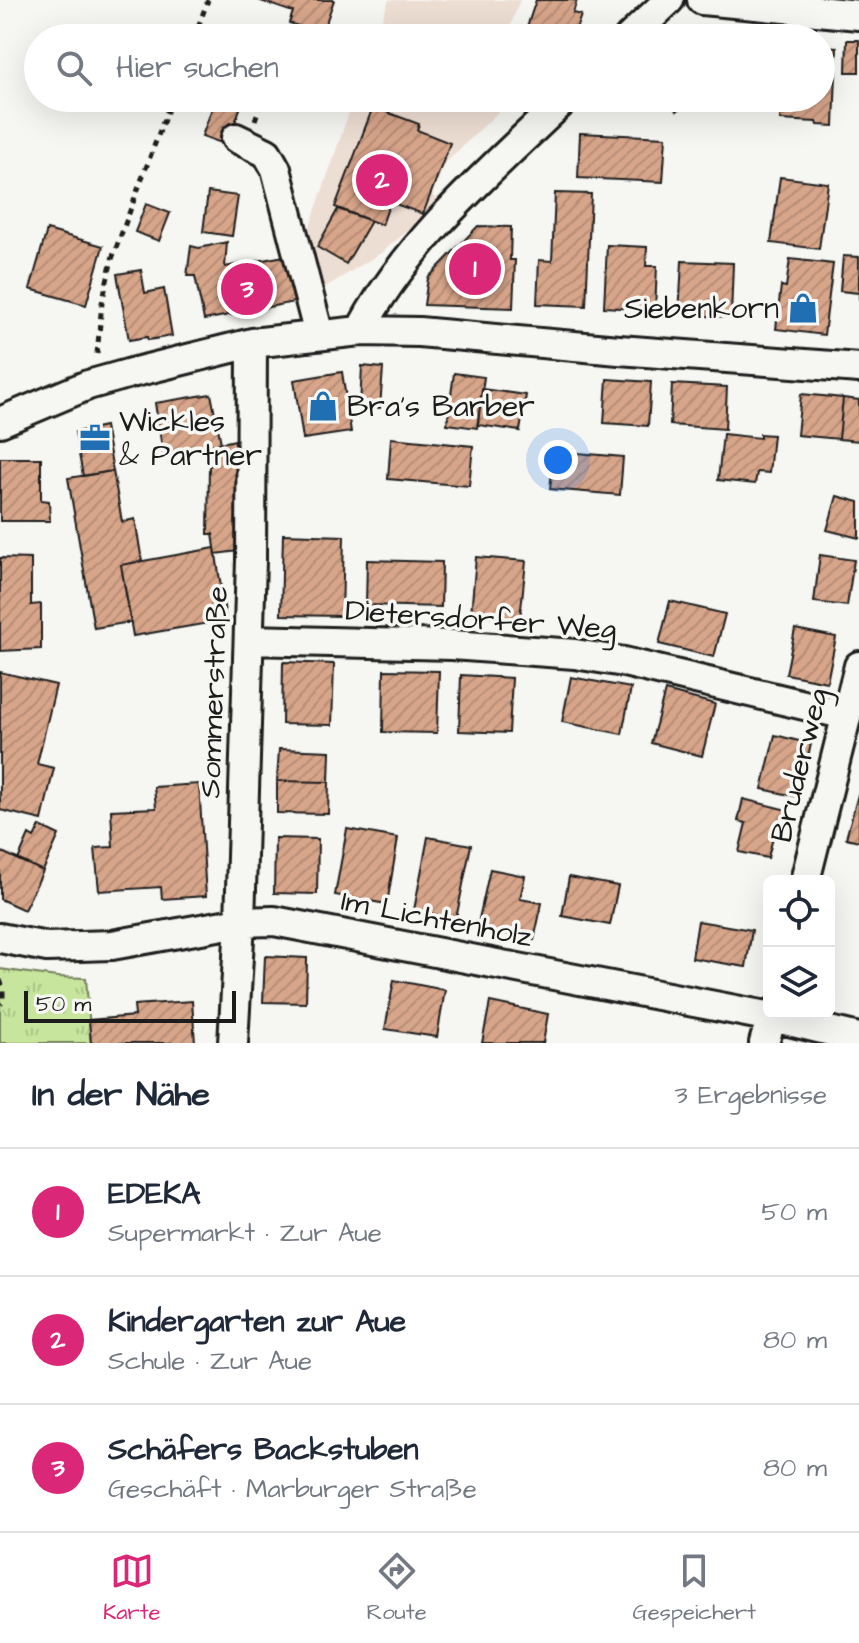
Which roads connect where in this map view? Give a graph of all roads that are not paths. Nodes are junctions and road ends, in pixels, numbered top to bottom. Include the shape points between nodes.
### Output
1 (669, 0) edge
2 (702, 0) edge
3 (859, 15) edge
4 (644, 24) edge
5 (551, 112) edge
6 (236, 138) dead end
7 (360, 331) junction
8 (319, 335) junction
9 (252, 343) junction
10 (859, 368) edge
11 (0, 422) edge
12 (249, 640) junction
13 (859, 666) edge
14 (846, 715) junction
15 (806, 875) edge
16 (240, 922) junction
17 (0, 938) edge
18 (770, 1024) edge
19 (859, 1038) edge
20 (233, 1043) edge

1 - 4 street
2 - 3 street
5 - 7 street via 451,208 382,291
6 - 8 street via 267,153 276,169
7 - 8 street
7 - 10 street
8 - 9 street
9 - 11 street via 95,383
9 - 12 street, Sommerstraße
12 - 14 street, Dietersdorfer Weg via 575,654
12 - 16 street, Sommerstraße
13 - 14 street, Bruderweg
14 - 15 street, Bruderweg
16 - 17 street, Im Lichtenholz via 112,945 47,947
16 - 18 street, Im Lichtenholz via 274,921
16 - 20 street, Sommerstraße
18 - 19 street, Im Lichtenholz

